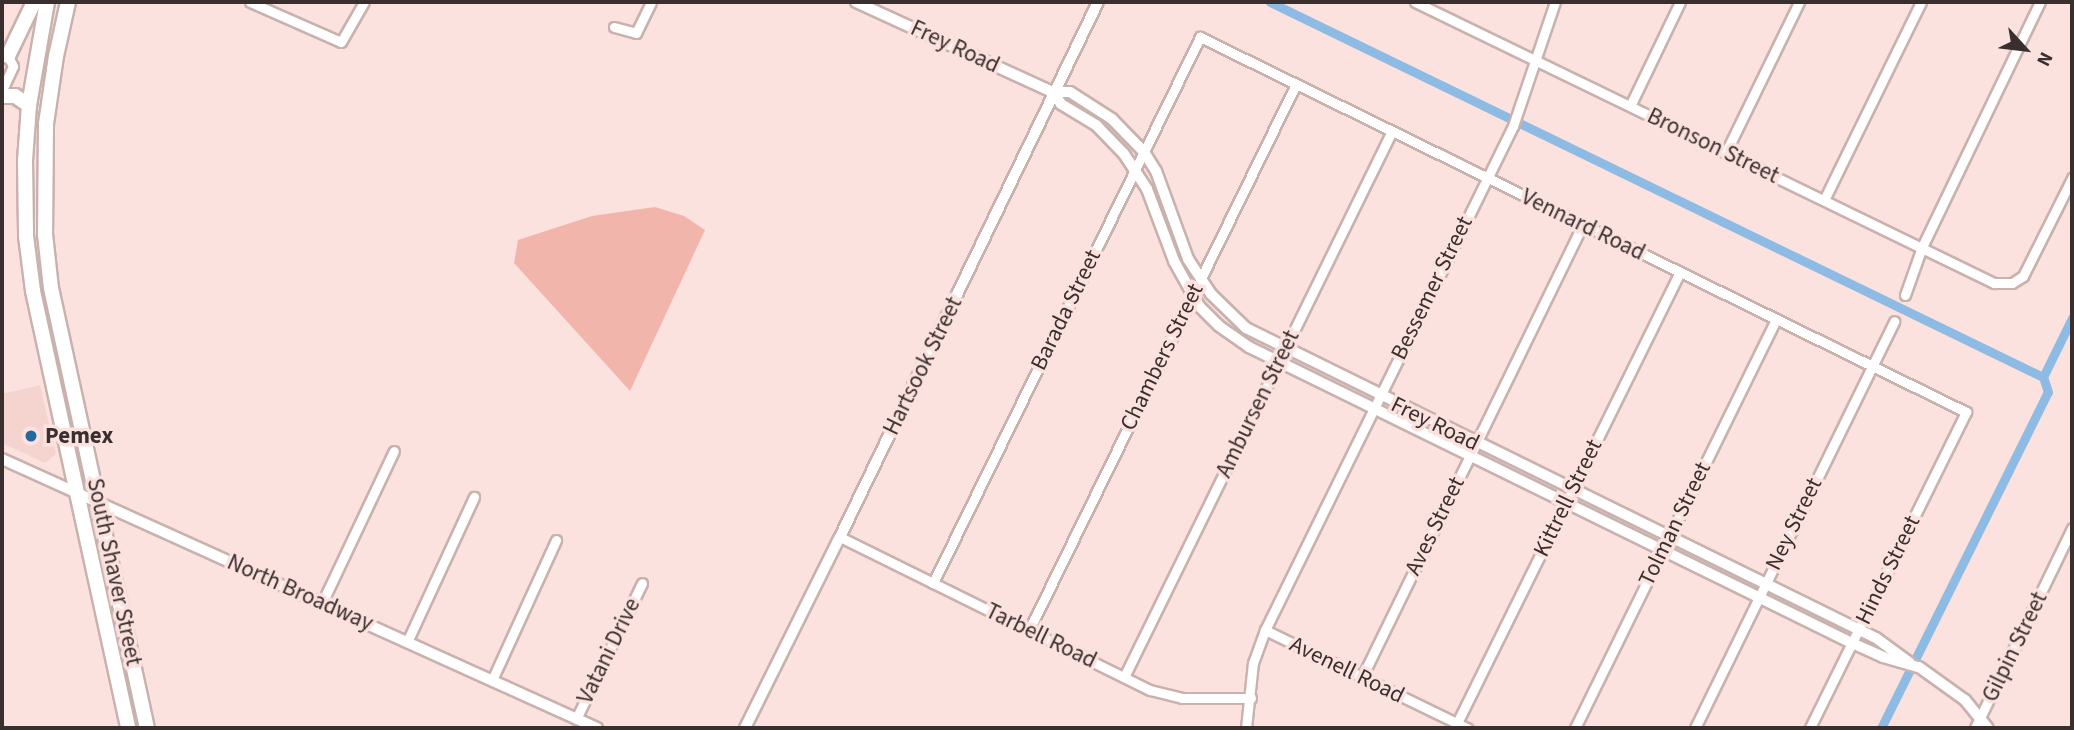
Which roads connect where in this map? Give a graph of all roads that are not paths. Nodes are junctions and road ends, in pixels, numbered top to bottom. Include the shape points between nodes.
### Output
1 (34, 2) edge
2 (47, 2) edge
3 (68, 2) edge
4 (250, 2) edge
5 (364, 2) edge
6 (651, 2) edge
7 (856, 2) edge
8 (1098, 2) edge
9 (1415, 2) edge
10 (1555, 2) edge
11 (1679, 2) edge
12 (1799, 2) edge
13 (1921, 2) edge
14 (2040, 2) edge
15 (614, 27) dead end
16 (41, 33) junction
17 (60, 37) junction
18 (1200, 37) joint
19 (1535, 60) junction
20 (5, 62) edge
21 (1296, 84) junction
22 (2, 90) edge
23 (1053, 92) junction
24 (2, 96) edge
25 (29, 105) junction
26 (1630, 106) junction
27 (1392, 131) junction
28 (1144, 152) junction
29 (1726, 152) junction
30 (1135, 170) junction
31 (1487, 177) junction
32 (2072, 178) edge
33 (25, 189) junction
34 (44, 189) junction
35 (1824, 200) junction
36 (1583, 224) junction
37 (1922, 247) junction
38 (1680, 272) junction
39 (1201, 277) junction
40 (1193, 295) junction
41 (1905, 295) dead end
42 (1776, 319) junction
43 (1894, 321) dead end
44 (62, 340) junction
45 (44, 343) junction
46 (1285, 349) junction
47 (1278, 363) junction
48 (1872, 366) junction
49 (1380, 396) junction
50 (1373, 409) junction
51 (1966, 412) joint
52 (1476, 443) junction
53 (394, 451) dead end
54 (1470, 456) junction
55 (2, 459) edge
56 (1572, 490) junction
57 (77, 493) junction
58 (474, 497) dead end
59 (99, 503) junction
60 (1566, 503) junction
61 (2072, 528) edge
62 (841, 537) junction
63 (1669, 537) junction
64 (556, 540) dead end
65 (1662, 550) junction
66 (642, 583) dead end
67 (933, 583) junction
68 (1765, 584) junction
69 (1759, 597) junction
70 (323, 603) junction
71 (1859, 629) junction
72 (1029, 630) junction
73 (1265, 630) junction
74 (407, 642) junction
75 (1852, 643) junction
76 (1915, 665) junction
77 (1124, 677) junction
78 (1362, 677) junction
79 (492, 680) junction
80 (1251, 698) junction
81 (576, 719) junction
82 (1457, 723) junction
83 (1977, 724) edge
84 (128, 728) edge
85 (147, 728) edge
86 (597, 728) edge
87 (745, 728) edge
88 (1246, 728) edge
89 (1467, 728) edge
90 (1575, 728) edge
91 (1695, 728) edge
92 (1810, 728) edge
93 (1988, 728) edge

1 - 20 main road
2 - 16 main road, South Shaver Street
3 - 17 main road, South Shaver Street
4 - 5 street via 341,42
6 - 15 street via 636,33
7 - 23 street, Frey Road
8 - 23 street, Hartsook Street
9 - 19 street, Bronson Street
10 - 19 street, Bessemer Street
11 - 26 street
12 - 29 street
13 - 35 street
14 - 37 street
16 - 17 main road
16 - 25 main road, South Shaver Street
17 - 34 main road, South Shaver Street via 50,88
18 - 21 street, Vennard Road
18 - 28 street, Barada Street
19 - 26 street, Bronson Street
19 - 31 street, Bessemer Street via 1521,109
20 - 22 street via 13,66
21 - 27 street, Vennard Road
21 - 39 street, Chambers Street
23 - 28 street, Frey Road via 1070,92 1098,108
23 - 30 street, Frey Road via 1061,104 1109,136
23 - 62 street, Hartsook Street
24 - 25 main road via 15,96
25 - 33 main road, South Shaver Street
26 - 29 street, Bronson Street
27 - 31 street, Vennard Road
27 - 46 street, Ambursen Street
28 - 30 street, Barada Street
28 - 39 street, Frey Road via 1169,199 1188,259
29 - 35 street, Bronson Street
30 - 40 street, Frey Road
30 - 67 street, Barada Street
31 - 36 street, Vennard Road
31 - 49 street, Bessemer Street
32 - 37 street, Bronson Street via 2030,266 2012,283 1994,283
33 - 34 main road
33 - 45 main road, South Shaver Street via 26,236
34 - 44 main road, South Shaver Street via 50,275
35 - 37 street, Bronson Street
36 - 38 street, Vennard Road
36 - 52 street, Aves Street
37 - 41 street
38 - 42 street, Vennard Road
38 - 56 street, Kittrell Street
39 - 40 street, Chambers Street
39 - 46 street, Frey Road via 1231,316
40 - 47 street, Frey Road via 1219,326
40 - 72 street, Chambers Street
42 - 48 street, Vennard Road
42 - 63 street, Tolman Street
43 - 48 street, Ney Street
44 - 45 main road
44 - 59 main road, South Shaver Street
45 - 57 main road, South Shaver Street
46 - 47 street, Ambursen Street
46 - 49 street, Frey Road
47 - 50 street, Frey Road
47 - 77 street, Ambursen Street
48 - 51 street, Vennard Road
48 - 68 street, Ney Street
49 - 50 street, Bessemer Street
49 - 52 street, Frey Road
50 - 54 street, Frey Road
50 - 73 street, Bessemer Street
51 - 71 street, Hinds Street
52 - 54 street, Aves Street
52 - 56 street, Frey Road
53 - 70 street
54 - 60 street, Frey Road
54 - 78 street, Aves Street
55 - 57 street, North Broadway
56 - 60 street, Kittrell Street
56 - 63 street, Frey Road
57 - 59 street, North Broadway
57 - 84 main road, South Shaver Street
58 - 74 street
59 - 70 street, North Broadway
59 - 85 main road, South Shaver Street
60 - 65 street, Frey Road
60 - 82 street, Kittrell Street
61 - 83 street, Gilpin Street
62 - 67 street, Tarbell Road
62 - 87 street, Hartsook Street
63 - 65 street, Tolman Street
63 - 68 street, Frey Road
64 - 79 street
65 - 69 street, Frey Road
65 - 90 street, Tolman Street
66 - 81 street, Vatani Drive
67 - 72 street, Tarbell Road
68 - 69 street, Ney Street
68 - 71 street, Frey Road
69 - 75 street, Frey Road
69 - 91 street, Ney Street
70 - 74 street, North Broadway
71 - 75 street, Hinds Street
71 - 76 street, Frey Road
72 - 77 street, Tarbell Road
73 - 78 street, Avenell Road
73 - 80 street, Bessemer Street via 1253,663
74 - 79 street, North Broadway
75 - 76 street, Frey Road
75 - 92 street, Hinds Street
76 - 83 street, Frey Road via 1945,683
77 - 80 street, Tarbell Road via 1182,698
78 - 82 street, Avenell Road
79 - 81 street, North Broadway
80 - 88 street, Bessemer Street
81 - 86 street, North Broadway
82 - 89 street, Avenell Road
83 - 93 street, Frey Road

